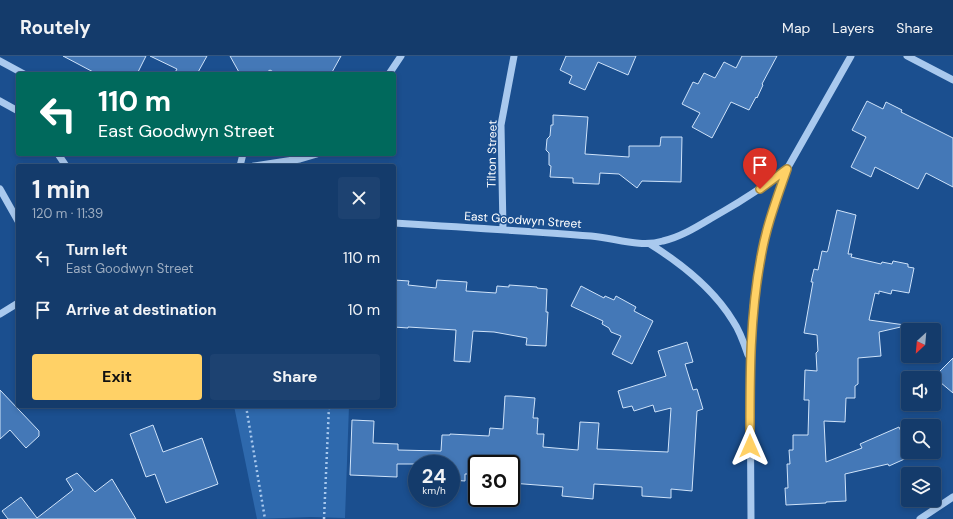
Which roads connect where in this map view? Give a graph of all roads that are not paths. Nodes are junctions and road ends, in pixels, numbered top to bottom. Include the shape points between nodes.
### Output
1 (401, 56) edge
2 (514, 56) edge
3 (851, 56) edge
4 (908, 56) edge
5 (0, 61) edge
6 (20, 72) edge
7 (391, 72) edge
8 (953, 80) edge
9 (0, 101) edge
10 (16, 110) edge
11 (310, 156) edge
12 (267, 164) edge
13 (787, 169) junction
14 (0, 189) edge
15 (16, 217) edge
16 (396, 224) edge
17 (503, 229) junction
18 (650, 244) junction
19 (16, 304) edge
20 (0, 314) edge
21 (750, 359) junction
22 (953, 497) edge
23 (751, 519) edge
24 (920, 519) edge

1 - 7 street
2 - 17 street, Tilton Street via 501,125
3 - 13 street
4 - 8 street
5 - 6 street
9 - 10 street
11 - 12 street
13 - 18 street, East Goodwyn Street via 705,223 683,234
13 - 21 street via 761,256 753,307
14 - 15 street
16 - 17 street, East Goodwyn Street
17 - 18 street, East Goodwyn Street
18 - 21 street, East Goodwyn Street via 684,267 717,299 733,321
19 - 20 street
21 - 23 street
22 - 24 street

